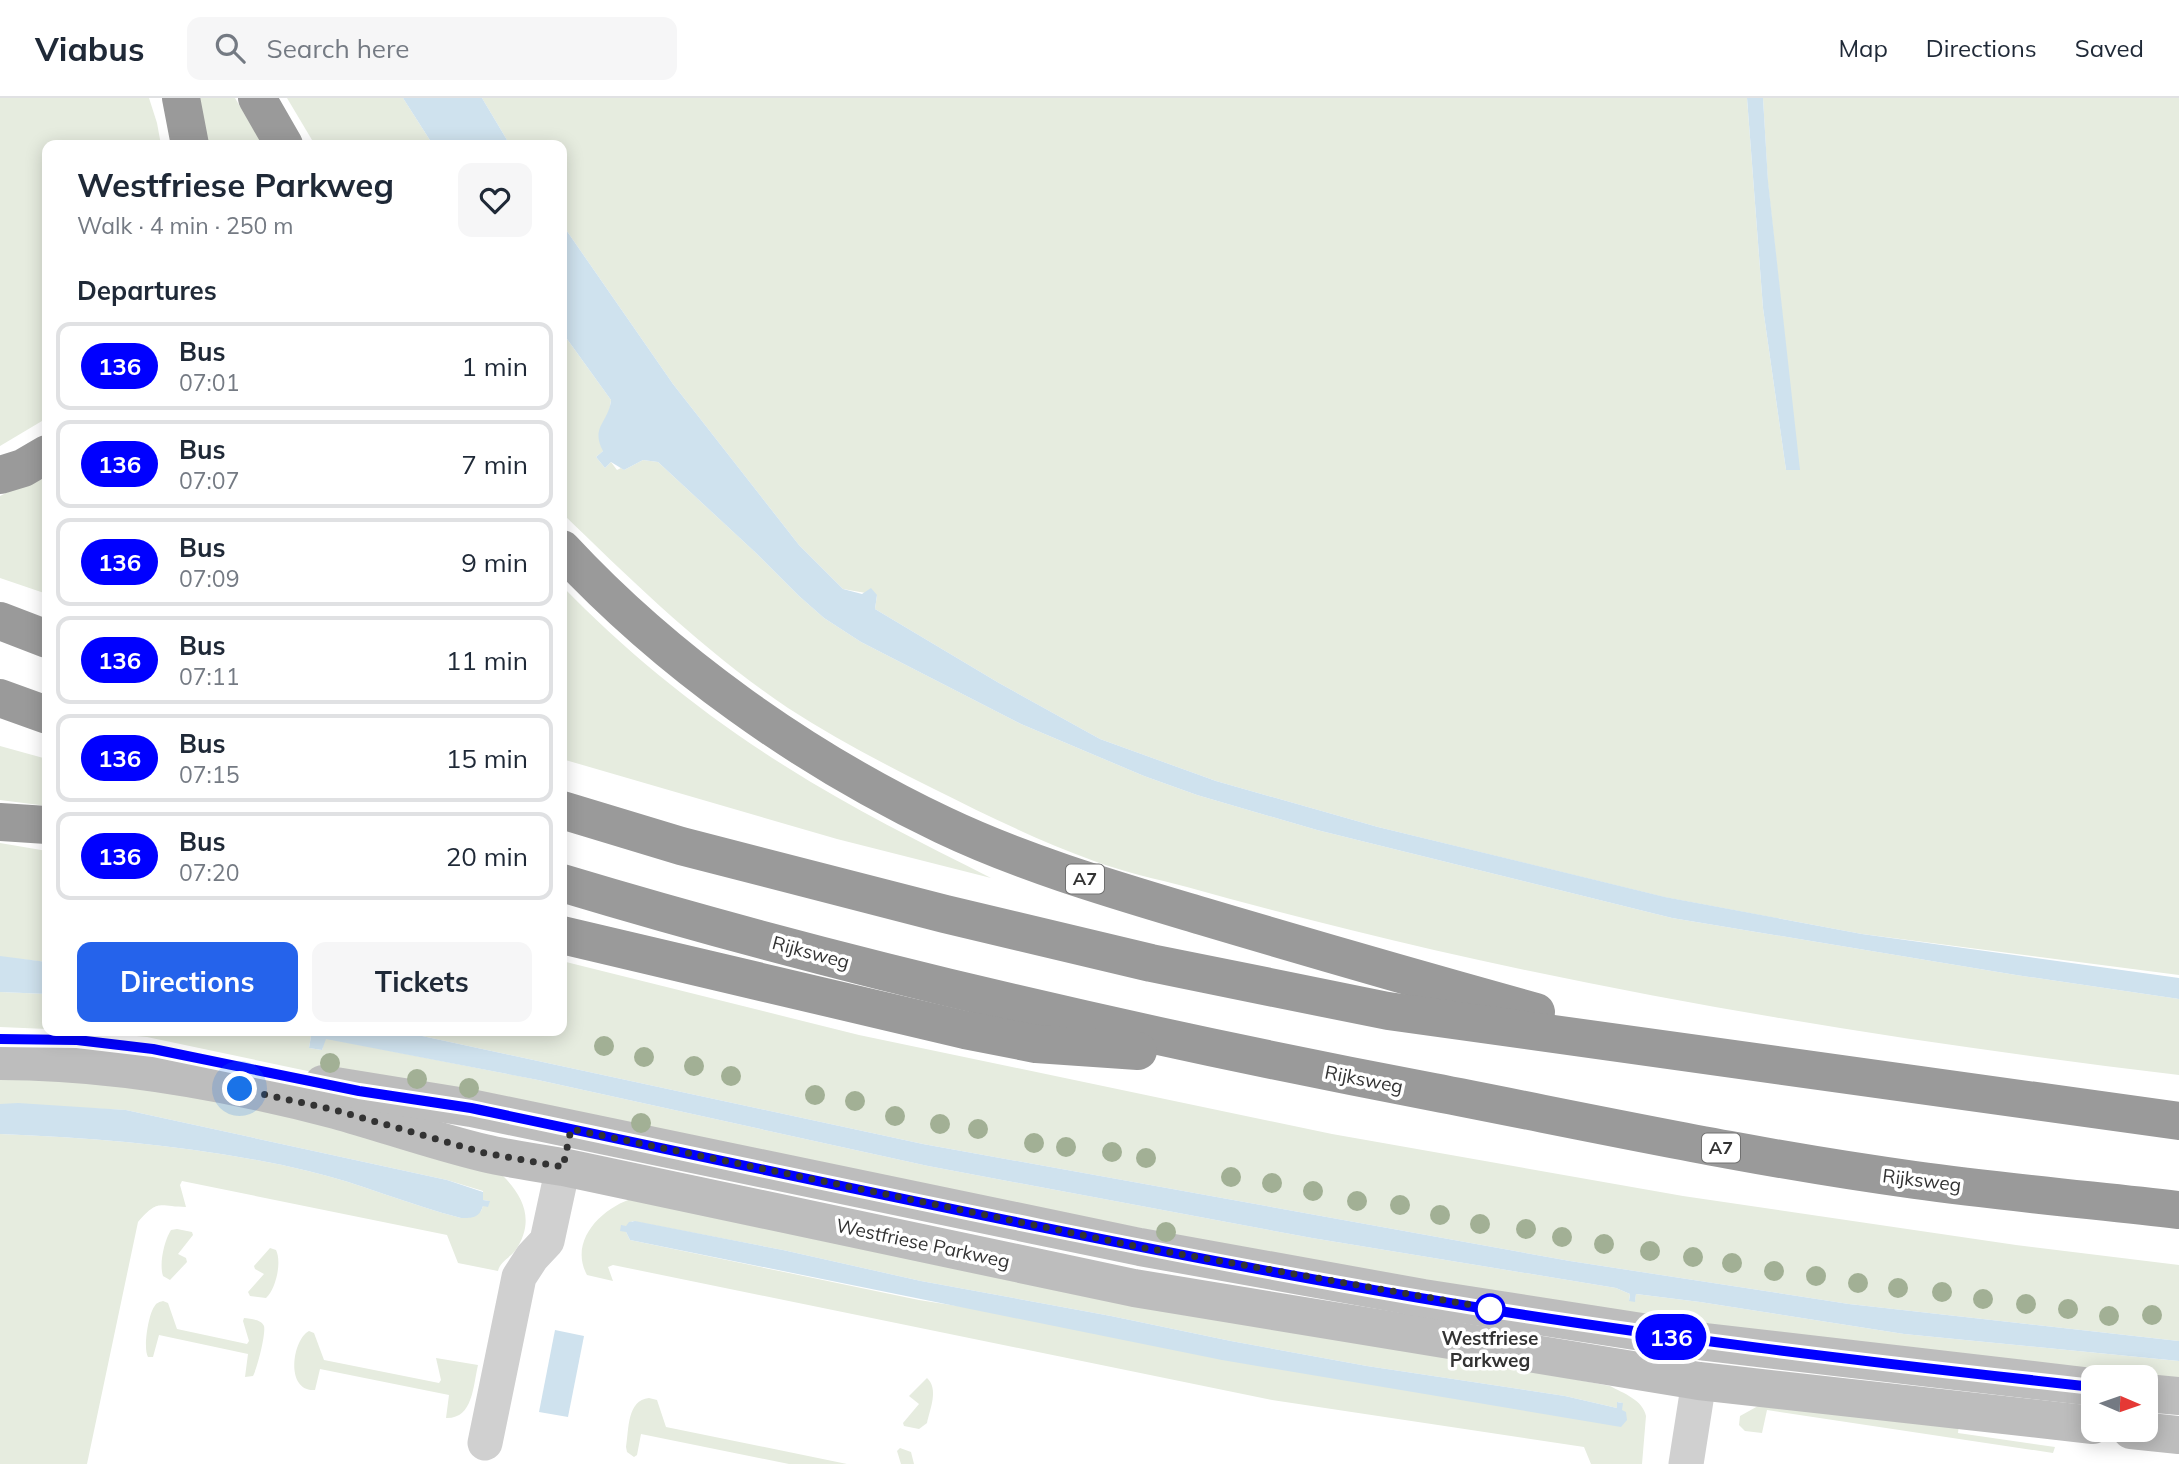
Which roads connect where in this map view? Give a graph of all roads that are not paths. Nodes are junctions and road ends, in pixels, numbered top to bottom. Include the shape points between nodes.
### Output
1 (181, 98) edge
2 (257, 98) edge
3 (189, 140) edge
4 (281, 140) edge
5 (42, 457) edge
6 (0, 475) edge
7 (567, 554) edge
8 (0, 621) edge
9 (42, 637) edge
10 (0, 698) edge
11 (42, 714) edge
12 (567, 811) edge
13 (0, 822) edge
14 (42, 825) edge
15 (567, 885) edge
16 (567, 935) edge
17 (0, 1039) edge
18 (1686, 1054) junction
19 (1266, 1060) junction
20 (0, 1061) edge
21 (2179, 1121) edge
22 (571, 1129) junction
23 (563, 1167) junction
24 (2179, 1210) edge
25 (1706, 1342) junction
26 (1699, 1381) junction
27 (2081, 1386) edge
28 (2158, 1394) edge
29 (2179, 1396) edge
30 (2081, 1424) edge
31 (2158, 1433) edge
32 (2179, 1435) edge
33 (485, 1443) dead end
34 (1686, 1464) edge

1 - 3 highway
2 - 4 highway
5 - 6 highway
7 - 18 highway, A7 via 603,593 761,719 863,783 944,826 1129,894
8 - 9 highway
10 - 11 highway
12 - 18 highway, A7 via 945,914 1151,963 1388,1011
13 - 14 highway
15 - 19 highway, Rijksweg / A7 via 904,977
16 - 19 highway, A7 via 1036,1044
17 - 22 street, Westfriese Parkweg via 77,1040 153,1049
18 - 21 highway, A7
19 - 24 highway, Rijksweg / A7 via 1786,1160 1915,1180
20 - 23 street, Westfriese Parkweg via 178,1077 335,1110 485,1153
22 - 23 street
22 - 25 street, Westfriese Parkweg via 1140,1247
23 - 26 street, Westfriese Parkweg via 1134,1288
23 - 33 street via 547,1241 519,1277
25 - 26 street
25 - 27 street, Westfriese Parkweg
26 - 30 street, Westfriese Parkweg
26 - 34 street
28 - 29 street
31 - 32 street

